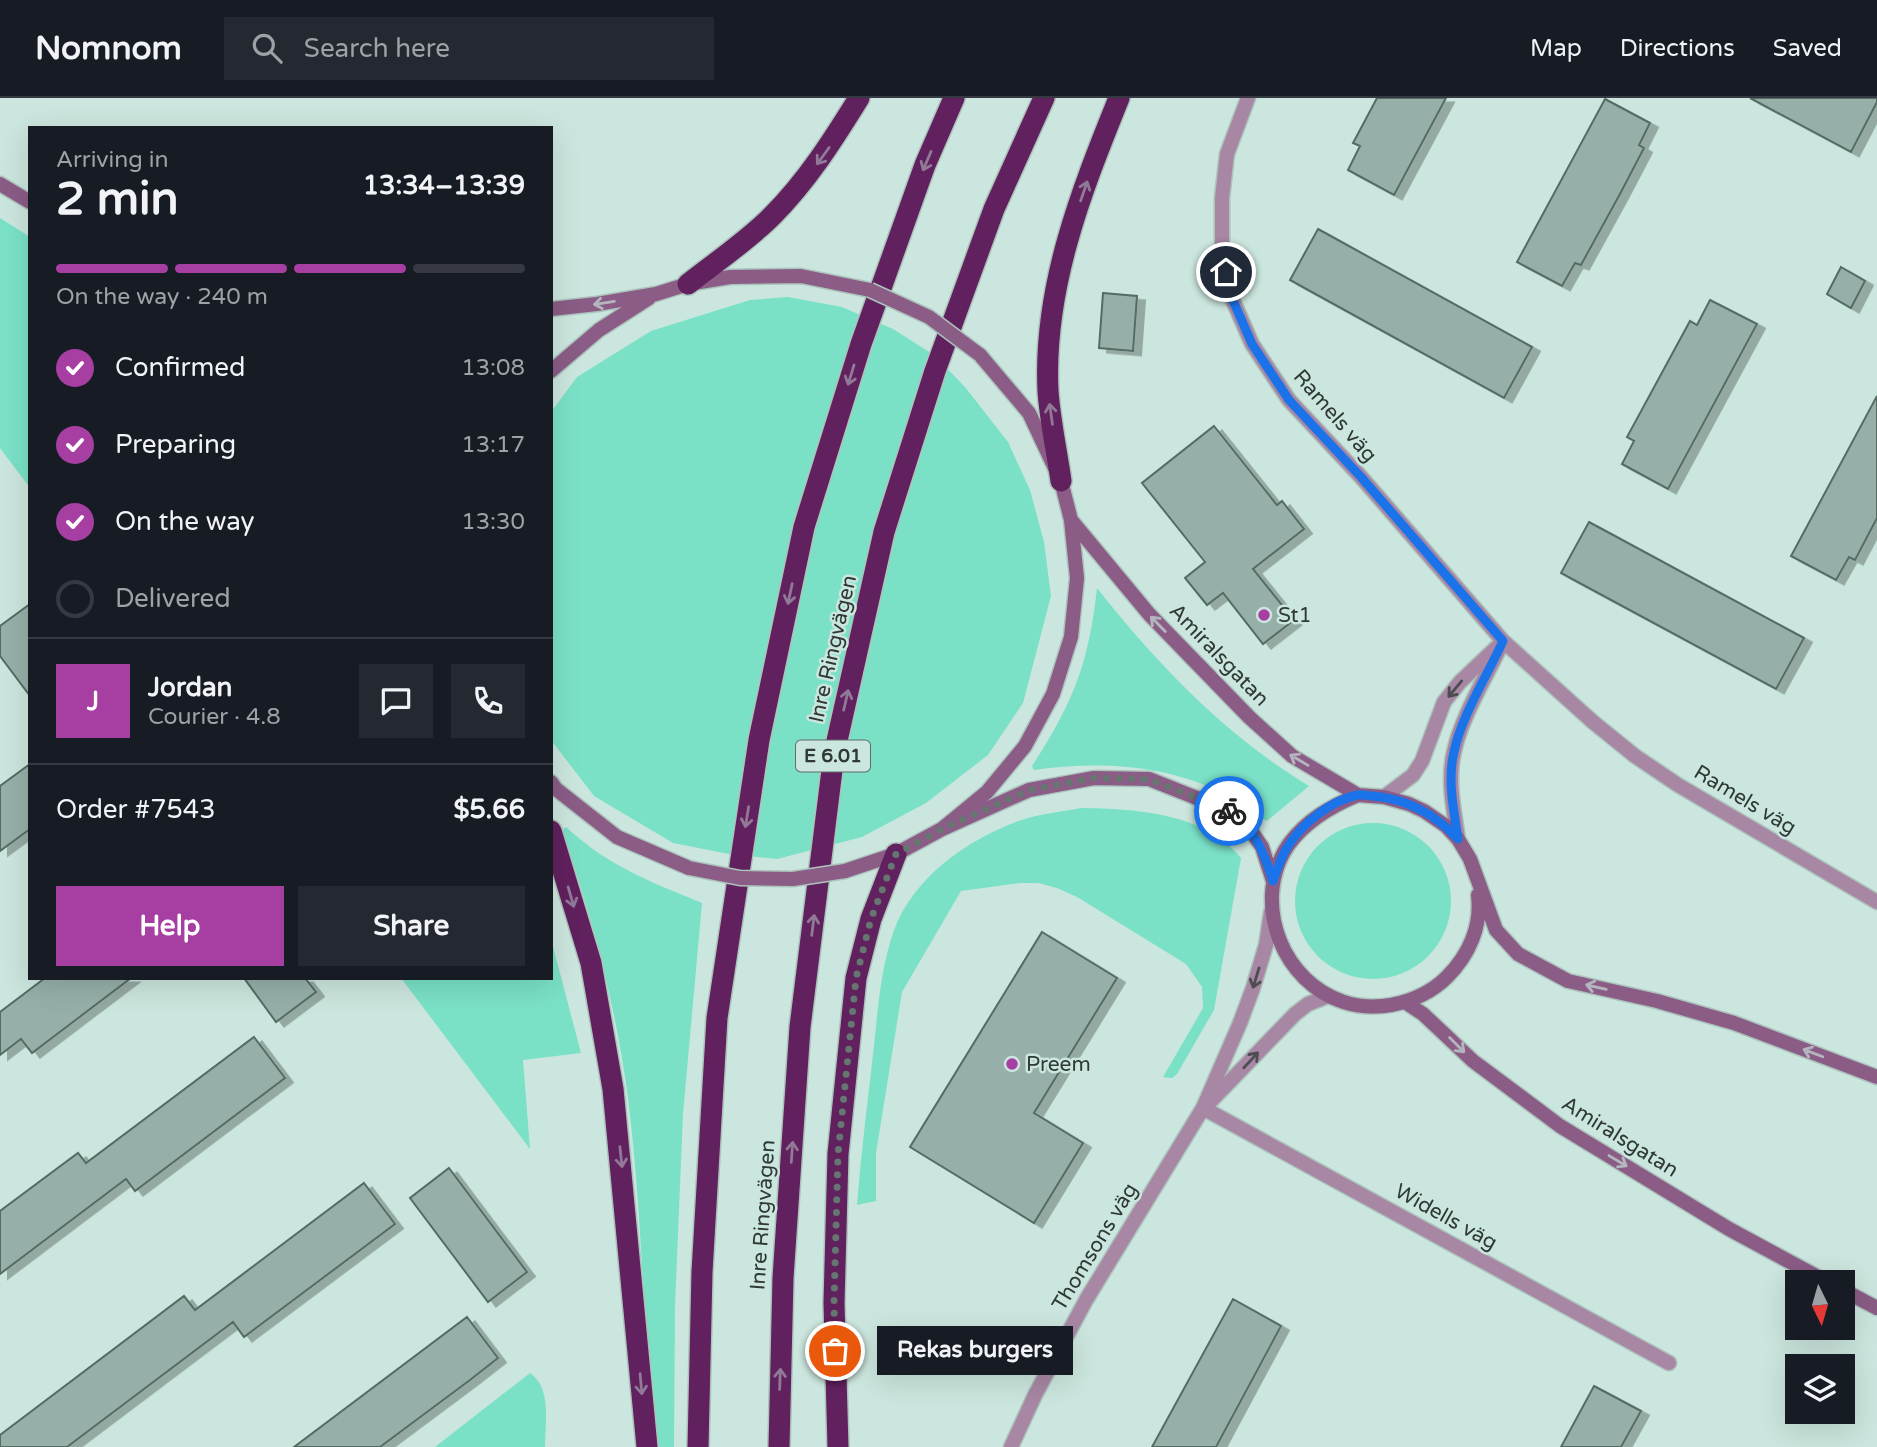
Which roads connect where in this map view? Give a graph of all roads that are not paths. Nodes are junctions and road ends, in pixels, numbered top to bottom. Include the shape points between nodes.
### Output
1 (859, 98) edge
2 (954, 98) edge
3 (1044, 98) edge
4 (1119, 98) edge
5 (1248, 98) edge
6 (0, 184) edge
7 (28, 201) edge
8 (688, 284) junction
9 (656, 294) junction
10 (553, 309) edge
11 (553, 369) edge
12 (1061, 481) junction
13 (1071, 520) junction
14 (1503, 641) junction
15 (553, 785) edge
16 (1358, 795) junction
17 (1384, 797) junction
18 (942, 829) junction
19 (553, 838) edge
20 (1458, 839) junction
21 (896, 854) junction
22 (1476, 876) junction
23 (1273, 881) junction
24 (1877, 902) edge
25 (1271, 912) junction
26 (1328, 996) junction
27 (1405, 1002) junction
28 (1877, 1077) edge
29 (1203, 1108) junction
30 (1805, 1270) edge
31 (1855, 1296) edge
32 (1877, 1308) edge
33 (1669, 1363) dead end
34 (647, 1447) edge
35 (698, 1447) edge
36 (779, 1447) edge
37 (838, 1447) edge
38 (1011, 1447) edge

1 -> 8 highway via 805,180 779,208
2 -> 35 highway via 861,344 804,527 760,740 717,1018 702,1272
36 -> 3 highway, Inre Ringvägen / E 6.01 via 783,1278 800,1027 834,754 884,532 931,383 994,209
12 -> 4 highway via 1048,392 1050,328 1064,248
5 - 14 street, Ramels väg via 1227,154 1222,249 1231,296 1252,344 1289,400
6 - 7 main road
8 - 9 main road, Amiralsgatan
8 - 12 main road, Amiralsgatan, bridge via 730,277 801,276 870,290 929,317 980,355 1029,413
9 -> 10 main road, Amiralsgatan
9 - 11 main road, Amiralsgatan via 599,330
12 - 13 main road, Amiralsgatan
16 -> 13 main road, Amiralsgatan via 1292,756 1249,717 1149,614
13 - 18 main road, Amiralsgatan via 1077,579 1071,637 1053,694 1025,746 1003,774
14 -> 17 street via 1444,702 1422,761 1413,775
14 - 20 street via 1454,751 1451,776
14 - 24 street, Ramels väg via 1635,756
15 - 21 main road, Amiralsgatan, bridge via 617,837 689,868 740,878 793,879 845,871
16 - 17 main road, Amiralsgatan
16 - 23 main road, Amiralsgatan via 1310,821 1289,844
17 - 20 main road, Amiralsgatan via 1424,811
18 - 21 main road, Amiralsgatan
18 - 23 main road, Amiralsgatan via 1029,790 1094,778 1149,779 1231,812 1262,847
19 -> 34 highway via 591,963 613,1089
20 - 22 main road, Amiralsgatan
21 - 37 highway via 871,919 856,978 838,1154 834,1303
22 - 27 main road, Amiralsgatan via 1477,926 1468,949 1442,982
28 -> 22 main road, Amiralsgatan via 1734,1023 1568,981 1545,970 1518,954 1496,930
23 - 25 main road, Amiralsgatan
25 - 26 main road, Amiralsgatan via 1278,941 1296,970
25 -> 29 street, Thomsons väg via 1253,988
26 - 27 main road, Amiralsgatan via 1364,1006
29 -> 26 street, Thomsons väg via 1296,1014
27 -> 30 main road, Amiralsgatan via 1559,1126
29 - 33 street, Widells väg
29 - 38 street, Thomsons väg via 1086,1300
31 - 32 main road

